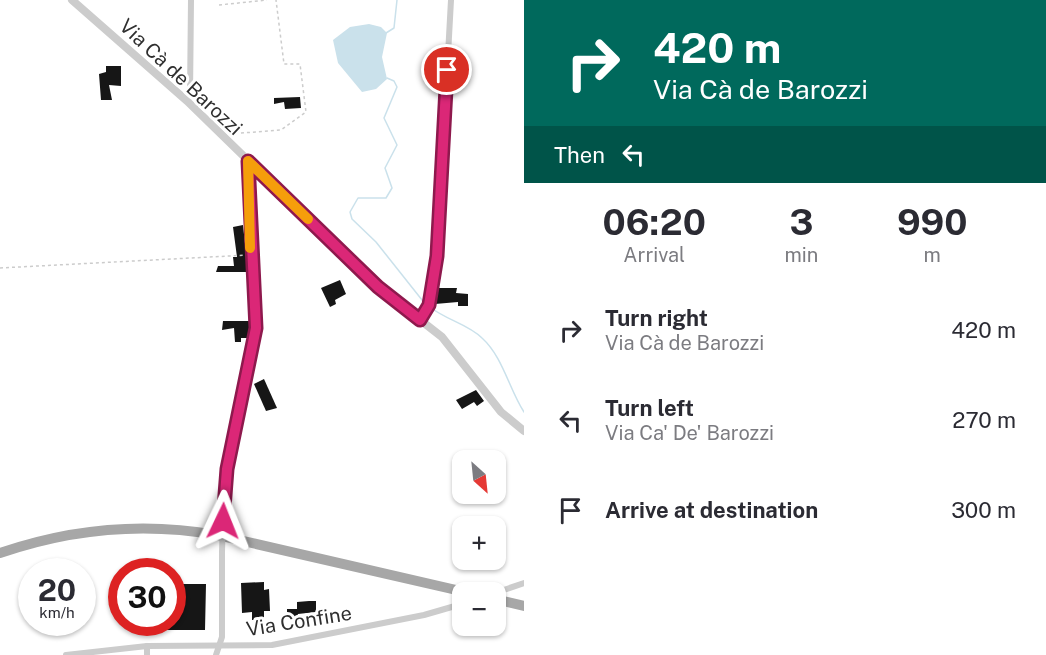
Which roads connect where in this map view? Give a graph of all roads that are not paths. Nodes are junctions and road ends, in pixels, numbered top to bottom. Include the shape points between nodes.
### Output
1 (72, 0) edge
2 (191, 0) edge
3 (451, 0) edge
4 (187, 101) junction
5 (248, 161) junction
6 (420, 320) junction
7 (524, 431) edge
8 (0, 553) edge
9 (524, 583) edge
10 (452, 589) edge
11 (506, 589) edge
12 (506, 602) edge
13 (452, 606) edge
14 (524, 606) edge
15 (147, 646) junction
16 (219, 647) junction
17 (66, 655) edge
18 (147, 655) edge
19 (216, 655) edge

1 - 4 street, Via Cà de Barozzi
2 - 4 street
3 - 6 street via 437,256 427,307
4 - 5 street, Via Cà de Barozzi
5 - 6 street, Via Cà de Barozzi via 378,287
5 - 16 street, bridge via 256,328 227,469
6 - 7 street, Via Cà de Barozzi via 442,337 501,412
8 - 10 main road via 58,537 99,531 181,531 217,535
9 - 11 street
12 - 14 main road
13 - 16 street, Via Confine via 272,645
15 - 16 street, Via Confine
15 - 17 street, Via Confine
15 - 18 street
16 - 19 street

